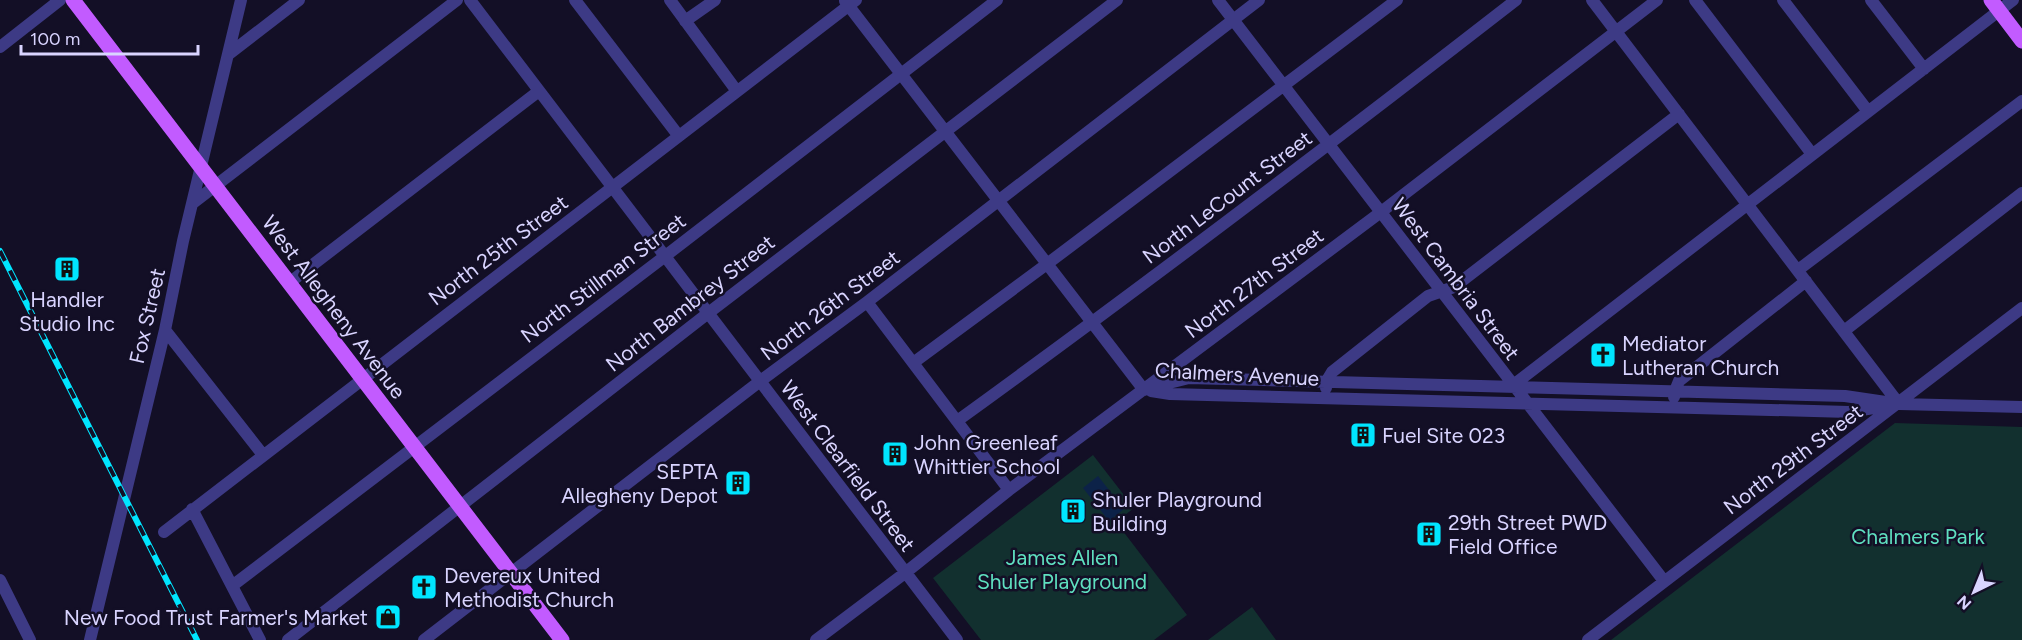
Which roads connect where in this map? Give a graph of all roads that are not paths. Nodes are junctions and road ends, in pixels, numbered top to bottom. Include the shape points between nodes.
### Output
1 (60, 0) edge
2 (73, 0) edge
3 (242, 0) edge
4 (299, 0) edge
5 (457, 0) edge
6 (470, 0) edge
7 (575, 0) edge
8 (670, 0) edge
9 (715, 0) edge
10 (997, 0) edge
11 (1117, 0) edge
12 (1218, 0) edge
13 (1259, 0) edge
14 (1397, 0) edge
15 (1516, 0) edge
16 (1592, 0) edge
17 (1657, 0) edge
18 (1695, 0) edge
19 (1783, 0) edge
20 (1871, 0) edge
21 (2013, 0) edge
22 (850, 2) edge
23 (1995, 5) edge
24 (1233, 20) junction
25 (685, 21) junction
26 (1616, 32) junction
27 (2022, 41) edge
28 (0, 47) edge
29 (229, 54) junction
30 (1923, 69) junction
31 (901, 74) junction
32 (1284, 86) junction
33 (736, 90) junction
34 (539, 91) junction
35 (2022, 100) edge
36 (1867, 110) junction
37 (1679, 114) junction
38 (946, 132) junction
39 (678, 135) junction
40 (1329, 145) junction
41 (1812, 154) junction
42 (201, 167) junction
43 (215, 185) junction
44 (612, 188) junction
45 (2022, 193) edge
46 (998, 201) junction
47 (193, 203) junction
48 (1748, 205) junction
49 (1381, 212) junction
50 (664, 257) junction
51 (1047, 264) junction
52 (1798, 270) junction
53 (1806, 281) junction
54 (289, 283) junction
55 (1441, 290) junction
56 (867, 302) junction
57 (2022, 308) edge
58 (707, 314) junction
59 (1092, 323) junction
60 (165, 330) junction
61 (1844, 331) junction
62 (913, 363) junction
63 (362, 378) junction
64 (759, 382) junction
65 (1326, 382) junction
66 (1512, 386) junction
67 (1144, 390) junction
68 (1674, 392) junction
69 (1326, 398) junction
70 (1526, 404) junction
71 (1899, 404) junction
72 (1674, 407) junction
73 (2022, 407) edge
74 (957, 421) junction
75 (414, 447) junction
76 (264, 455) junction
77 (1010, 490) junction
78 (459, 506) junction
79 (192, 509) junction
80 (164, 532) dead end
81 (510, 573) junction
82 (905, 573) junction
83 (0, 580) edge
84 (1664, 581) junction
85 (232, 586) junction
86 (952, 638) edge
87 (30, 640) edge
88 (90, 640) edge
89 (260, 640) edge
90 (288, 640) edge
91 (424, 640) edge
92 (562, 640) edge
93 (816, 640) edge
94 (1588, 640) edge

1 - 28 street
2 - 42 main road, West Allegheny Avenue
3 - 29 street, Fox Street
4 - 29 street
5 - 43 street
6 - 34 street, West Clearfield Street
7 - 39 street
8 - 25 street
9 - 25 street
10 - 31 street, North Stillman Street
11 - 38 street, North Bambrey Street
12 - 24 street, West Cambria Street
13 - 24 street, North 26th Street
14 - 32 street
15 - 40 street, North LeCount Street
16 - 26 street
17 - 26 street, North 27th Street
18 - 41 street
19 - 36 street
20 - 30 street
21 - 23 street
22 - 31 street
22 - 33 street, North 25th Street
23 - 27 main road
23 - 30 street
24 - 32 street, West Cambria Street
24 - 46 street, North 26th Street
25 - 33 street
26 - 37 street
26 - 49 street, North 27th Street
29 - 42 street, Fox Street
30 - 36 street
31 - 38 street
31 - 50 street, North Stillman Street
32 - 40 street, West Cambria Street
32 - 51 street
33 - 39 street, North 25th Street
34 - 44 street, West Clearfield Street
34 - 54 street
35 - 52 street
36 - 41 street
37 - 48 street
37 - 55 street via 1454,287
38 - 46 street
38 - 58 street, North Bambrey Street
39 - 44 street, North 25th Street
40 - 49 street, West Cambria Street
40 - 59 street, North LeCount Street
41 - 48 street
42 - 43 main road, West Allegheny Avenue
42 - 47 street, Fox Street
43 - 47 street
43 - 54 main road, West Allegheny Avenue
44 - 50 street, West Clearfield Street
44 - 63 street, North 25th Street
45 - 61 street
46 - 51 street
46 - 56 street, North 26th Street
47 - 60 street, Fox Street
48 - 52 street
48 - 66 street
49 - 55 street, West Cambria Street
49 - 67 street, North 27th Street
50 - 58 street, West Clearfield Street
50 - 75 street, North Stillman Street
51 - 59 street
51 - 62 street
52 - 53 street
53 - 61 street
53 - 68 street via 1680,381
54 - 63 main road, West Allegheny Avenue
55 - 65 street via 1428,296 1332,372
55 - 66 street, West Cambria Street
56 - 62 street
56 - 64 street, North 26th Street
57 - 71 street, North 29th Street
58 - 64 street, West Clearfield Street
58 - 78 street, North Bambrey Street
59 - 67 street
59 - 74 street, North LeCount Street
60 - 76 street
60 - 88 street, Fox Street
61 - 71 street
62 - 74 street
63 - 75 main road, West Allegheny Avenue
63 - 76 street, North 25th Street
64 - 81 street, North 26th Street
64 - 82 street, West Clearfield Street
65 - 66 street, Chalmers Avenue
65 - 67 street, Chalmers Avenue via 1189,378
65 - 69 street
66 - 68 street, Chalmers Avenue
66 - 70 street, West Cambria Street
67 - 69 street, Chalmers Avenue
67 - 77 street, North 27th Street
68 - 71 street, Chalmers Avenue via 1845,396
68 - 72 street
69 - 70 street, Chalmers Avenue
70 - 72 street, Chalmers Avenue
70 - 84 street, West Cambria Street
71 - 72 street, Chalmers Avenue via 1849,412
71 - 73 street, Chalmers Avenue
71 - 84 street, North 29th Street
74 - 77 street
75 - 78 main road, West Allegheny Avenue
75 - 85 street, North Stillman Street
76 - 79 street, North 25th Street
77 - 82 street, North 27th Street
78 - 81 main road, West Allegheny Avenue
78 - 90 street, North Bambrey Street
79 - 80 street, North 25th Street
79 - 85 street
81 - 91 street, North 26th Street
81 - 92 main road, West Allegheny Avenue
82 - 86 street, West Clearfield Street
82 - 93 street, North 27th Street
83 - 87 street
84 - 94 street, North 29th Street
85 - 89 street

